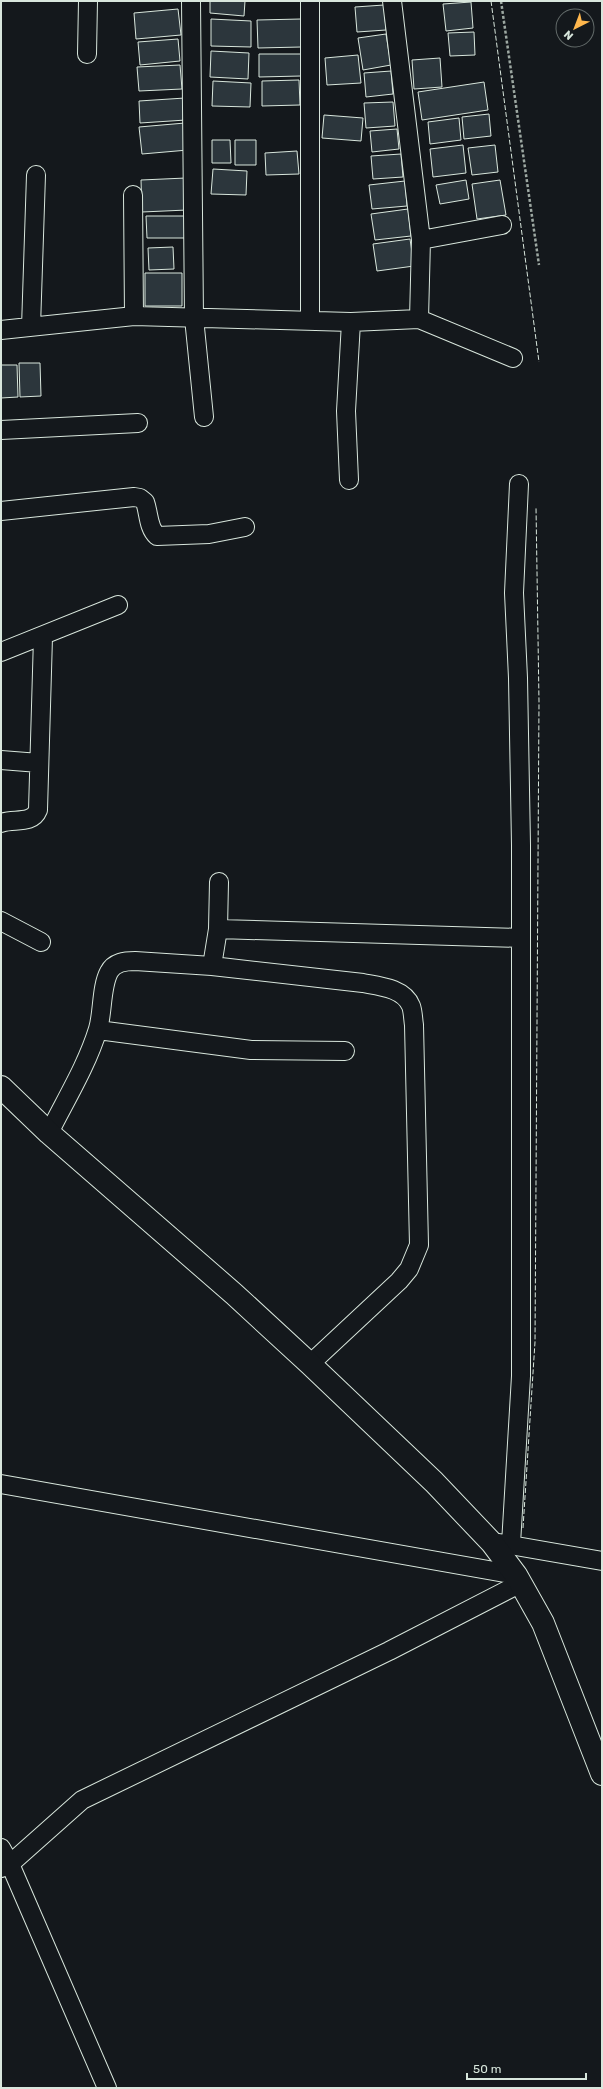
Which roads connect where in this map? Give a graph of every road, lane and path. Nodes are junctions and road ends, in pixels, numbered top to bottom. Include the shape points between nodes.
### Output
1 (88, 1) edge
2 (191, 1) edge
3 (310, 1) edge
4 (392, 1) edge
5 (501, 1) edge
6 (86, 54) dead end
7 (36, 175) dead end
8 (133, 195) dead end
9 (502, 225) dead end
10 (421, 240) junction
11 (539, 265) dead end
12 (134, 316) junction
13 (194, 318) junction
14 (419, 319) junction
15 (310, 321) junction
16 (351, 322) junction
17 (31, 327) junction
18 (1, 330) edge
19 (514, 358) dead end
20 (204, 417) dead end
21 (138, 423) dead end
22 (1, 430) edge
23 (349, 480) dead end
24 (519, 484) dead end
25 (1, 511) edge
26 (245, 527) dead end
27 (118, 605) dead end
28 (43, 637) junction
29 (1, 652) edge
30 (1, 760) edge
31 (39, 763) junction
32 (1, 823) edge
33 (219, 882) dead end
34 (1, 921) edge
35 (218, 929) junction
36 (521, 938) junction
37 (41, 942) dead end
38 (212, 966) junction
39 (98, 1030) junction
40 (345, 1051) dead end
41 (1, 1087) edge
42 (49, 1133) junction
43 (310, 1364) junction
44 (1, 1484) edge
45 (502, 1543) junction
46 (602, 1561) edge
47 (518, 1579) junction
48 (602, 1774) edge
49 (4, 1860) edge
50 (107, 2088) edge

1 - 6 street
2 - 13 street
3 - 15 street
4 - 10 street
5 - 11 path
7 - 17 street
8 - 12 street
9 - 10 street
10 - 14 street
12 - 13 street
12 - 17 street
13 - 15 street
13 - 20 street
14 - 16 street
14 - 19 street
15 - 16 street
16 - 23 street via 346,411
17 - 18 street
21 - 22 street
24 - 36 street via 514,593 518,678
25 - 26 street via 134,497 145,502 152,532 157,536 209,534
27 - 28 street
28 - 29 street
28 - 31 street
30 - 31 street
31 - 32 street via 36,816
33 - 35 street
34 - 37 street
35 - 36 street
35 - 38 street
36 - 45 street via 521,1376
38 - 39 street via 135,960 114,965 107,977
38 - 43 street via 386,987 400,994 411,1005 414,1025 419,1245 410,1269
39 - 40 street via 251,1050
39 - 42 street
41 - 42 main road
42 - 43 main road via 234,1294
43 - 45 main road
44 - 47 street
45 - 46 street
45 - 47 main road
47 - 48 main road via 543,1624
47 - 49 street via 389,1651 82,1800
49 - 50 street

